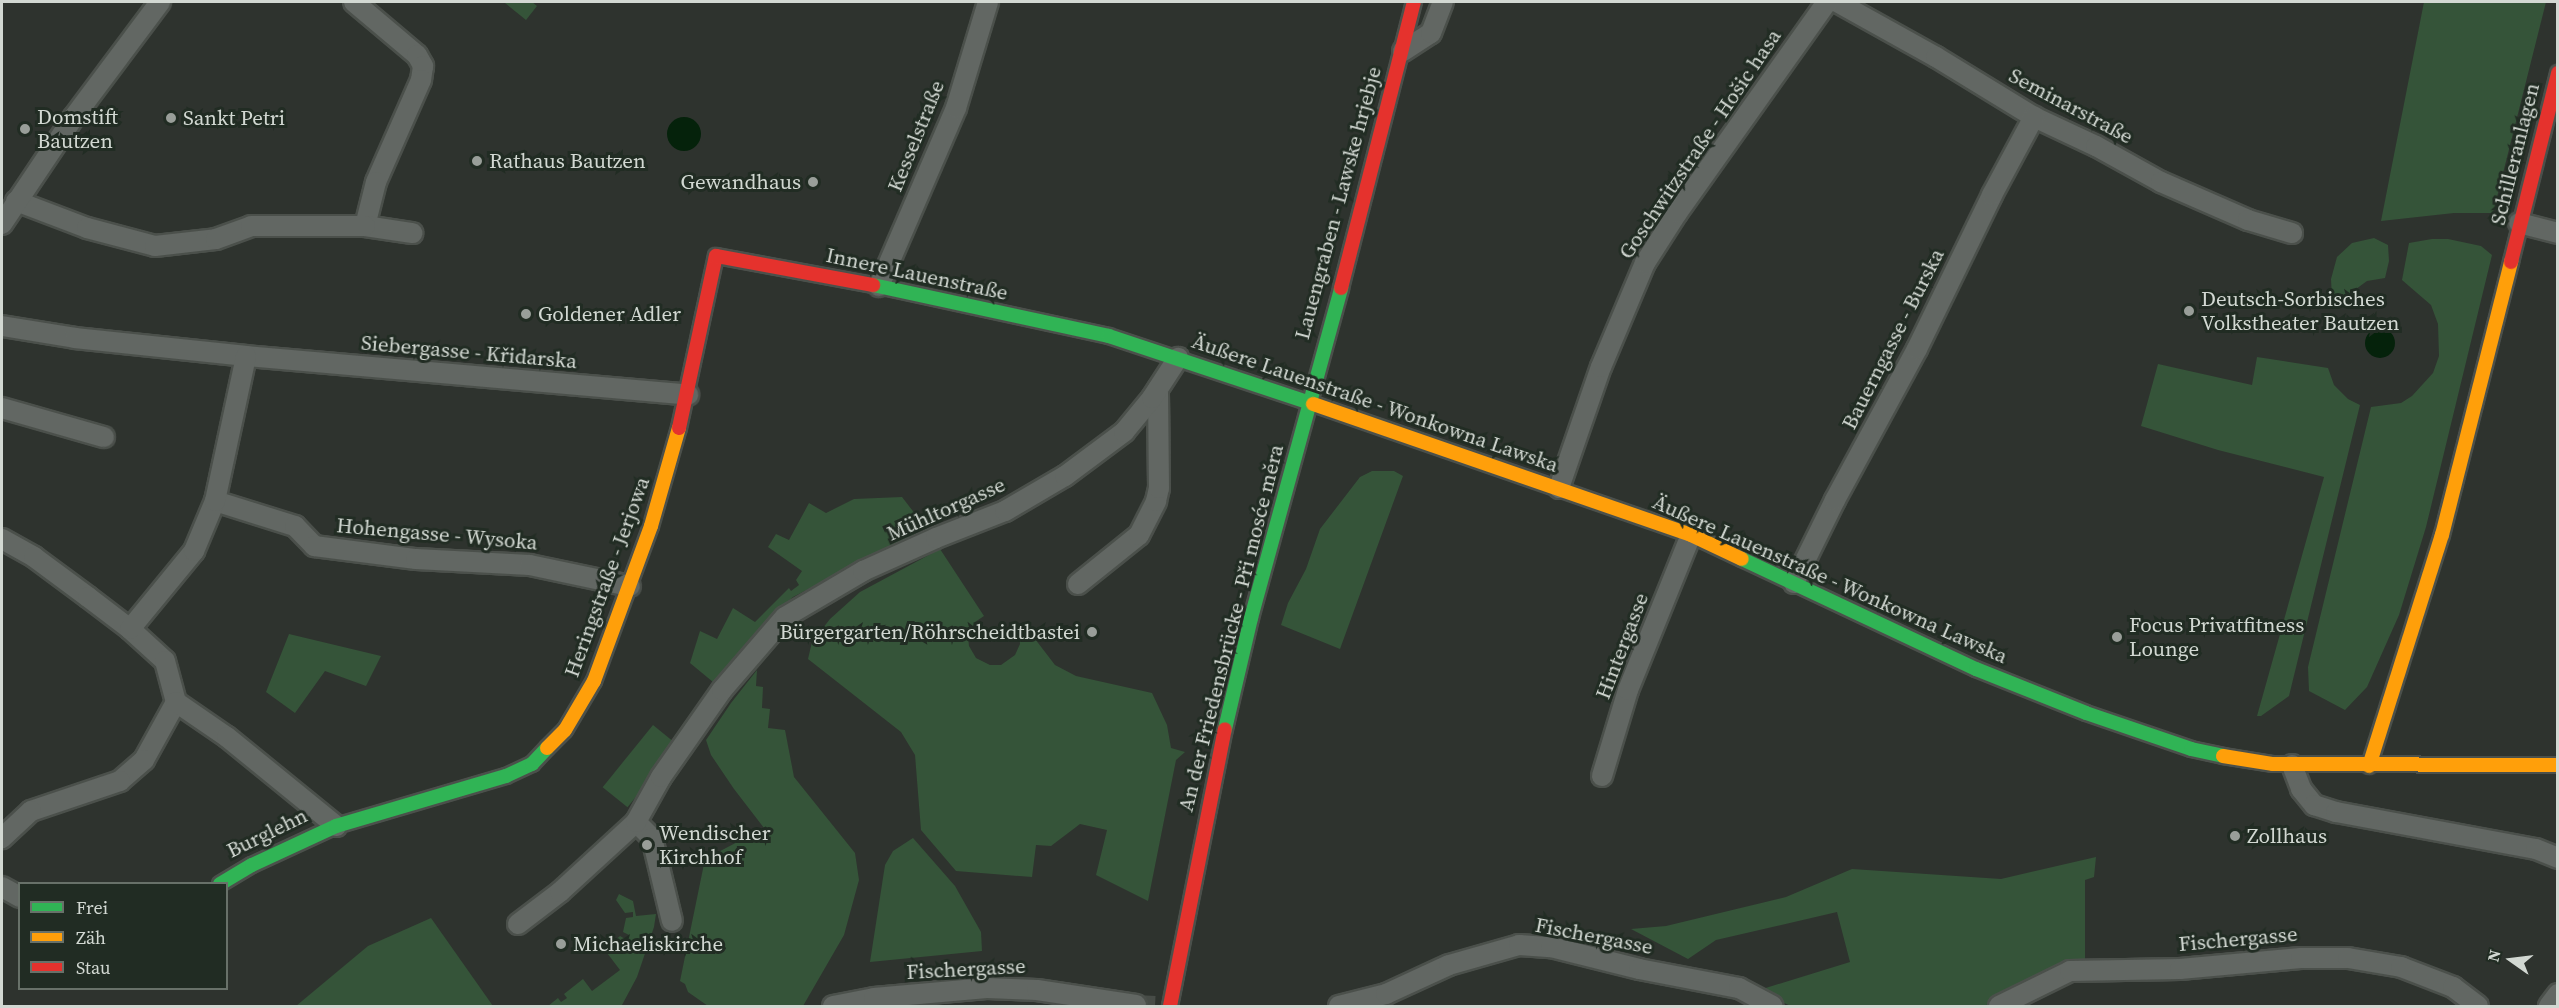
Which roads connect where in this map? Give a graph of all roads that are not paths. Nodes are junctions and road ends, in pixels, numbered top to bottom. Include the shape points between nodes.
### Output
1 (160, 2) edge
2 (354, 2) edge
3 (988, 2) edge
4 (1414, 2) edge
5 (1443, 2) edge
6 (1827, 2) edge
7 (1837, 2) edge
8 (1403, 51) junction
9 (2558, 73) edge
10 (2034, 117) junction
11 (16, 201) junction
12 (2519, 223) junction
13 (2, 224) edge
14 (365, 226) junction
15 (2292, 232) dead end
16 (2558, 232) edge
17 (412, 233) dead end
18 (716, 256) joint
19 (879, 286) junction
20 (2, 326) edge
21 (1109, 336) joint
22 (246, 356) junction
23 (1178, 358) junction
24 (1158, 389) junction
25 (688, 395) junction
26 (1309, 402) junction
27 (2, 408) edge
28 (104, 437) dead end
29 (1559, 488) junction
30 (215, 501) junction
31 (1691, 535) junction
32 (2, 539) edge
33 (1794, 583) junction
34 (1078, 584) dead end
35 (630, 586) junction
36 (130, 629) junction
37 (2398, 674) junction
38 (176, 702) junction
39 (2396, 726) dead end
40 (2292, 765) junction
41 (2558, 765) edge
42 (2369, 766) junction
43 (1602, 776) dead end
44 (636, 822) junction
45 (336, 826) junction
46 (2, 838) edge
47 (2555, 857) edge
48 (223, 882) edge
49 (2, 887) edge
50 (18, 896) edge
51 (672, 921) dead end
52 (518, 924) dead end
53 (2558, 994) edge
54 (1136, 1005) dead end
55 (833, 1006) edge
56 (1170, 1006) edge
57 (1339, 1006) edge
58 (1773, 1006) edge
59 (2000, 1006) edge
60 (2478, 1006) edge
61 (2549, 1006) edge

1 - 11 street
2 - 14 street via 417,55 423,66 421,80 376,182
3 - 19 street, Kesselstraße via 956,108
4 - 8 main road, Lauengraben - Lawske hrjebje
5 - 8 street, Lauengraben - Lawske hrjebje via 1431,33
6 - 29 street, Goschwitzstraße - Hošic hasa via 1645,263 1601,367
7 - 10 street, Seminarstraße
8 - 26 main road, Lauengraben - Lawske hrjebje
9 - 12 main road, Schilleranlagen
10 - 15 street, Seminarstraße via 2161,182 2247,220
10 - 33 street, Bauerngasse - Burska
11 - 13 street
11 - 14 street via 87,228 155,246 216,239 251,226
12 - 16 street
12 - 37 main road, Schilleranlagen via 2445,525
14 - 17 street
18 - 19 main road, Innere Lauenstraße
18 - 25 main road, Heringstraße - Jerjowa
19 - 21 main road, Innere Lauenstraße
20 - 22 street, Siebergasse - Křidarska via 75,338
21 - 23 main road, Äußere Lauenstraße - Wonkowna Lawska
22 - 25 street, Siebergasse - Křidarska
22 - 30 street
23 - 24 street, Mühltorgasse
23 - 26 main road, Äußere Lauenstraße - Wonkowna Lawska
24 - 34 street via 1156,501 1139,535
24 - 44 street, Mühltorgasse via 1124,432 1065,476 1005,511 863,571 785,618 722,690 661,777
25 - 35 main road, Heringstraße - Jerjowa
26 - 29 main road, Äußere Lauenstraße - Wonkowna Lawska
26 - 56 main road, An der Friedensbrücke - Při mosće měra via 1218,757
27 - 28 street
29 - 31 main road, Äußere Lauenstraße - Wonkowna Lawska
30 - 35 street, Hohengasse - Wysoka via 295,526 314,546 416,559 530,565
30 - 36 street via 194,551
31 - 33 main road, Äußere Lauenstraße - Wonkowna Lawska
31 - 43 street, Hintergasse via 1629,690
32 - 36 street via 34,557
33 - 40 main road, Äußere Lauenstraße - Wonkowna Lawska via 1976,669 2086,713 2191,749 2240,760
35 - 45 main road, Heringstraße - Jerjowa via 594,681 565,730 532,764 506,777
36 - 38 street via 165,661
37 - 39 main road
37 - 42 main road, Schilleranlagen
38 - 45 street via 227,737
38 - 46 street via 144,760 120,781 31,812
40 - 42 main road, Äußere Lauenstraße - Wonkowna Lawska
40 - 47 street via 2301,789 2314,805 2536,849
41 - 42 main road, Äußere Lauenstraße - Wonkowna Lawska via 2401,760
44 - 51 street via 652,838
44 - 52 street via 560,892
45 - 48 main road, Burglehn
49 - 50 street
53 - 61 street
54 - 55 street, Fischergasse via 1037,990 987,988 874,998
57 - 58 street, Fischergasse via 1386,994 1449,964 1519,945 1551,947 1739,988
59 - 60 street, Fischergasse via 2070,971 2180,969 2301,958 2348,958 2401,967 2453,987

